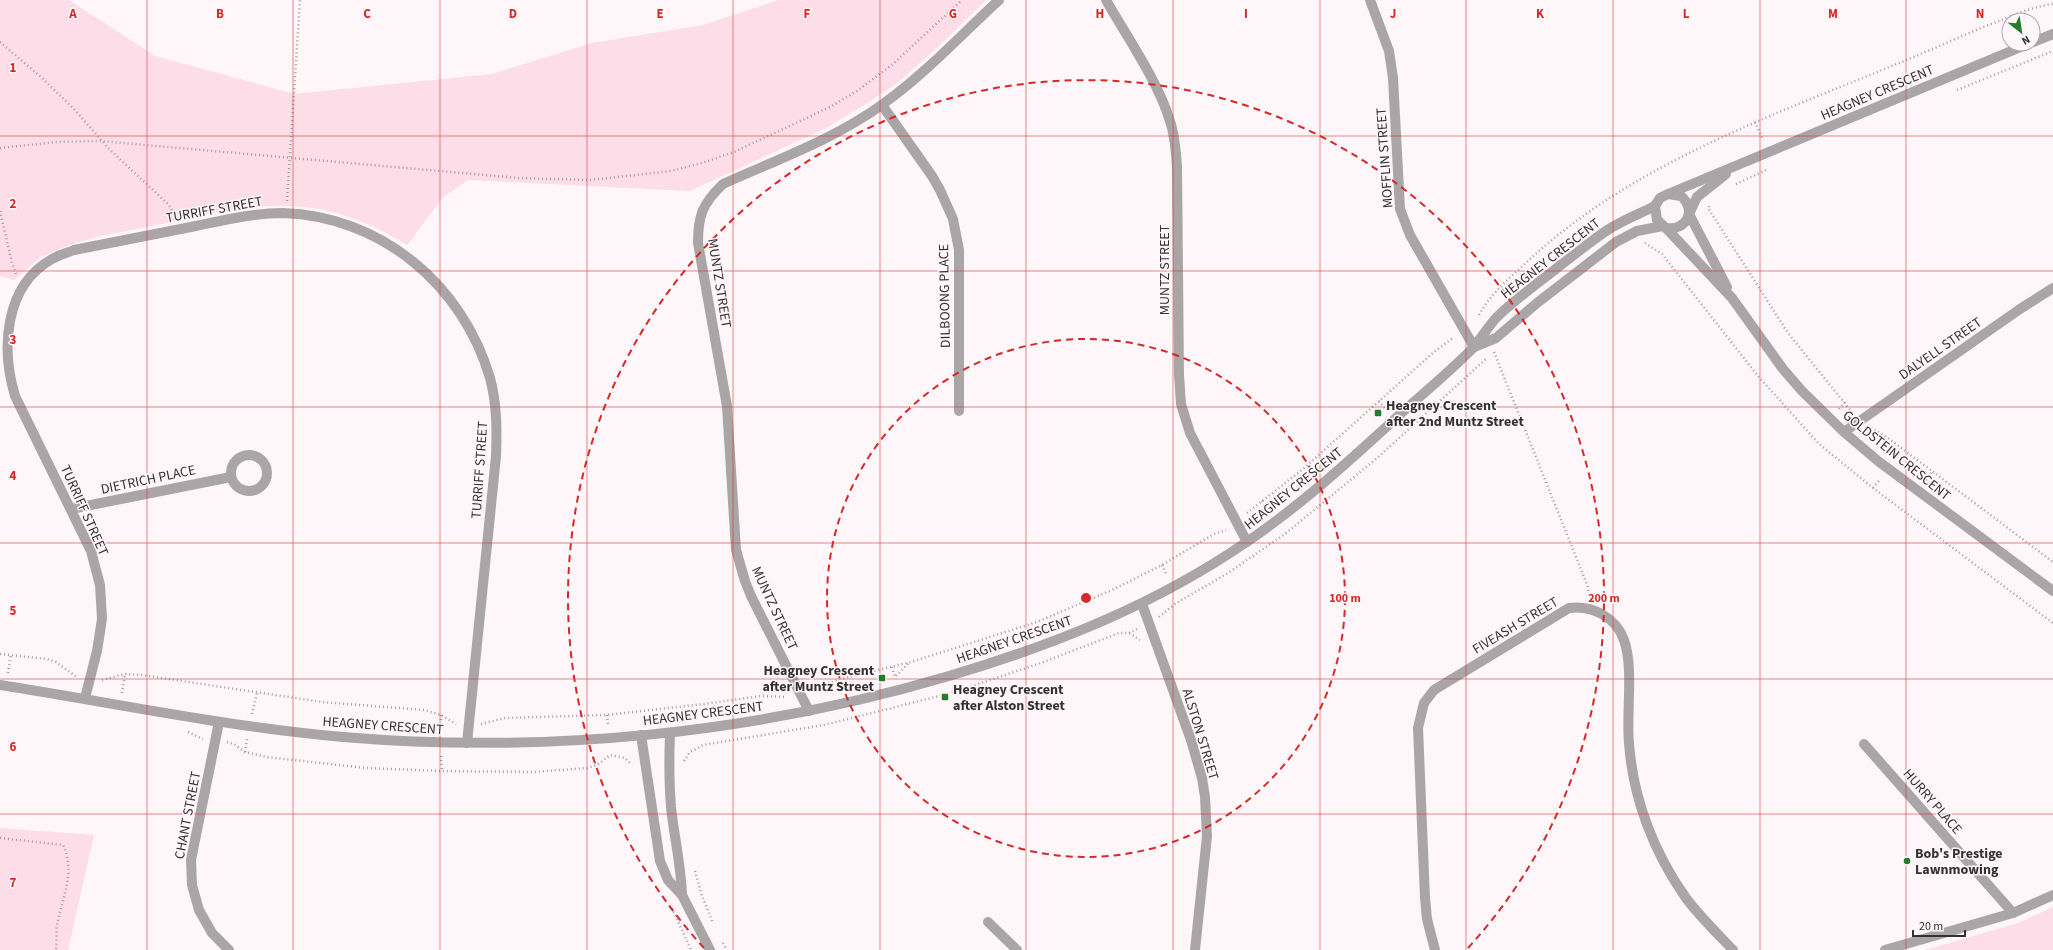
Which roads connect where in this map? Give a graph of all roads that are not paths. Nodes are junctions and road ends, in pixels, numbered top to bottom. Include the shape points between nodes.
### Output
1 (999, 0) edge
2 (1106, 0) edge
3 (1370, 0) edge
4 (2053, 34) edge
5 (2041, 39) edge
6 (2009, 52) edge
7 (882, 105) junction
8 (1737, 165) junction
9 (1668, 194) junction
10 (1655, 206) junction
11 (1690, 213) junction
12 (1665, 227) junction
13 (1608, 230) junction
14 (1616, 242) junction
15 (2053, 288) edge
16 (1528, 291) junction
17 (1732, 298) junction
18 (1537, 303) junction
19 (1474, 347) junction
20 (959, 411) dead end
21 (1844, 432) junction
22 (231, 477) dead end
23 (72, 509) junction
24 (1247, 542) junction
25 (2053, 591) edge
26 (1142, 604) junction
27 (0, 685) edge
28 (85, 698) junction
29 (809, 712) junction
30 (219, 722) junction
31 (670, 733) junction
32 (641, 735) junction
33 (467, 743) junction
34 (1864, 744) dead end
35 (682, 895) junction
36 (2053, 895) edge
37 (2013, 913) junction
38 (988, 922) dead end
39 (229, 950) edge
40 (710, 950) edge
41 (1017, 950) edge
42 (1195, 950) edge
43 (1435, 950) edge
44 (1733, 950) edge
45 (1885, 950) edge

1 - 7 street, MUNTZ STREET via 904,88
2 - 24 street, MUNTZ STREET via 1158,91 1174,136 1178,166 1181,404 1190,433
3 - 19 street, MOFFLIN STREET via 1389,51 1393,78 1400,209 1410,235
4 - 5 street
6 - 8 street, HEAGNEY CRESCENT
7 - 20 street, DILBOONG PLACE via 937,185 953,219 959,250
7 - 29 street, MUNTZ STREET via 840,130 723,184 709,197 698,223 698,243 727,406 736,550 744,581
8 - 9 street, HEAGNEY CRESCENT
8 - 11 street, HEAGNEY CRESCENT via 1697,197
9 - 10 street via 1660,198
9 - 11 street via 1681,196 1686,200
10 - 12 street via 1657,220
10 - 13 street, HEAGNEY CRESCENT
11 - 12 street via 1684,224 1672,228
11 - 17 street, GOLDSTEIN CRESCENT
12 - 14 street, HEAGNEY CRESCENT via 1637,231
12 - 17 street, GOLDSTEIN CRESCENT
13 - 14 street
13 - 16 street, HEAGNEY CRESCENT
14 - 18 street, HEAGNEY CRESCENT
15 - 21 street, DALYELL STREET
16 - 18 street
16 - 19 street, HEAGNEY CRESCENT via 1500,314
17 - 21 street, GOLDSTEIN CRESCENT via 1802,391
18 - 19 street, HEAGNEY CRESCENT via 1496,338
19 - 24 street, HEAGNEY CRESCENT via 1315,491
21 - 25 street, GOLDSTEIN CRESCENT via 1888,468
22 - 23 street, DIETRICH PLACE
23 - 28 street, TURRIFF STREET via 91,551 100,585 102,619
23 - 33 street, TURRIFF STREET via 15,396 6,351 9,323 17,297 32,276 51,260 74,250 249,215 286,214 332,220 367,232 392,245 416,262 444,290 467,323 491,380 497,418 496,456
24 - 26 street, HEAGNEY CRESCENT via 1196,575
26 - 29 street, HEAGNEY CRESCENT via 1076,634 996,662 903,690
26 - 42 street, ALSTON STREET via 1191,740 1205,797 1207,836
27 - 28 street, HEAGNEY CRESCENT
28 - 30 street, HEAGNEY CRESCENT
29 - 31 street, HEAGNEY CRESCENT
30 - 33 street, HEAGNEY CRESCENT via 343,737
30 - 39 street, CHANT STREET via 191,860 192,885 199,910 212,933
31 - 32 street, HEAGNEY CRESCENT
31 - 35 street via 671,807
32 - 33 street, HEAGNEY CRESCENT via 561,742
32 - 35 street via 660,861 668,880
34 - 37 street, HURRY PLACE
35 - 40 street
36 - 37 street
37 - 45 street
38 - 41 street
43 - 44 street, FIVEASH STREET via 1424,898 1418,728 1424,703 1434,690 1569,608 1582,606 1597,610 1615,625 1624,639 1628,655 1629,743 1634,784 1646,824 1664,862 1686,898

